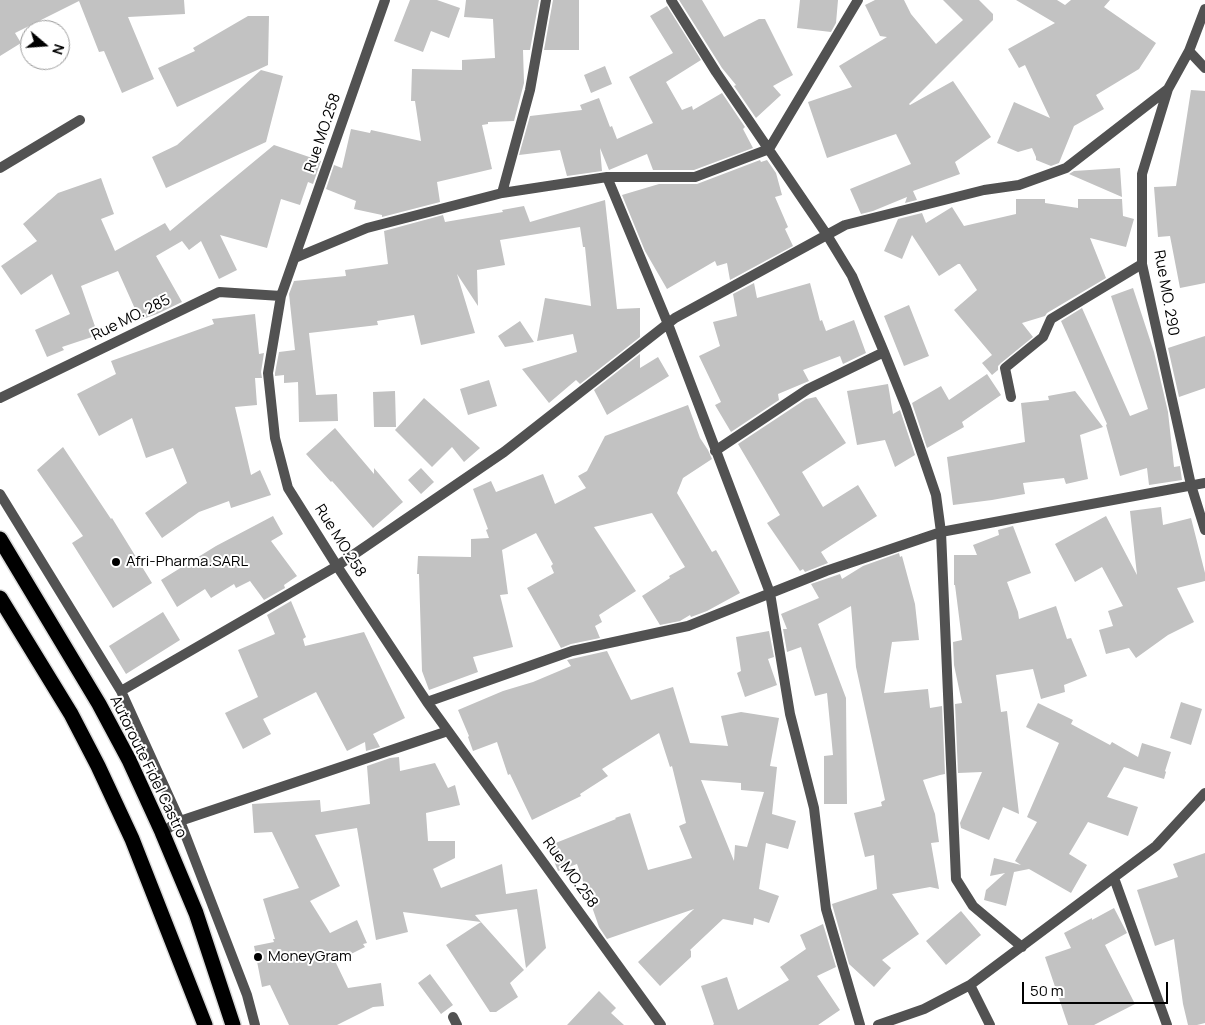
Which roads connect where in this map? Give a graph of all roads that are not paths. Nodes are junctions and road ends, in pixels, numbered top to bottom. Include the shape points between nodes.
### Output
1 (385, 0) edge
2 (546, 0) edge
3 (672, 0) edge
4 (858, 0) edge
5 (1197, 0) edge
6 (1205, 8) edge
7 (1189, 51) junction
8 (1205, 68) edge
9 (1168, 89) junction
10 (80, 120) dead end
11 (769, 149) junction
12 (0, 168) edge
13 (607, 177) junction
14 (502, 193) junction
15 (827, 235) junction
16 (295, 258) junction
17 (1142, 264) junction
18 (281, 296) junction
19 (668, 324) junction
20 (884, 352) junction
21 (1010, 397) dead end
22 (0, 398) edge
23 (715, 450) junction
24 (1205, 483) edge
25 (1191, 485) junction
26 (0, 494) edge
27 (1205, 530) edge
28 (941, 532) junction
29 (0, 539) edge
30 (336, 566) junction
31 (770, 593) junction
32 (0, 598) edge
33 (121, 691) junction
34 (427, 702) junction
35 (448, 731) junction
36 (1205, 793) edge
37 (180, 821) junction
38 (162, 832) junction
39 (1114, 878) junction
40 (1022, 947) junction
41 (970, 985) junction
42 (205, 1025) edge
43 (233, 1025) edge
44 (255, 1025) edge
45 (661, 1025) edge
46 (860, 1025) edge
47 (878, 1025) edge
48 (990, 1025) edge
49 (1167, 1025) edge

1 - 16 street, Rue MO.258
2 - 14 street via 530,90
3 - 11 street
4 - 11 street
5 - 6 street
6 - 7 street, Rue MO. 290
7 - 8 street
7 - 9 street, Rue MO. 290
9 - 15 street via 1066,168 1019,185 984,190 845,225
9 - 17 street, Rue MO. 290 via 1142,174
10 - 12 street
11 - 13 street via 695,177
11 - 15 street
13 - 14 street
13 - 19 street
14 - 16 street via 367,228
15 - 19 street
15 - 20 street via 852,276
16 - 18 street, Rue MO.258
17 - 21 street via 1051,319 1043,337 1005,368
17 - 25 street, Rue MO. 290
18 - 22 street, Rue MO. 285 via 219,292
18 - 30 street, Rue MO.258 via 268,373 275,438 288,488
19 - 23 street
19 - 30 street via 504,452
20 - 23 street via 808,389
20 - 28 street via 936,495
23 - 31 street
24 - 25 street
25 - 27 street, Rue MO. 290
25 - 28 street
26 - 33 street
28 - 31 street
28 - 40 street via 956,879 973,906
29 - 38 highway, Autoroute Fidel Castro via 99,704
30 - 33 street
30 - 34 street, Rue MO.258
31 - 34 street via 688,626 572,651
31 - 46 street via 790,714 814,808 826,909
32 - 42 highway via 71,714 98,766 132,838
33 - 37 street
34 - 35 street, Rue MO.258
35 - 37 street
35 - 45 street, Rue MO.258
36 - 39 street via 1156,846
37 - 38 street
37 - 44 street
38 - 43 highway, Autoroute Fidel Castro via 196,913
39 - 40 street
39 - 49 street
40 - 41 street
41 - 47 street via 924,1009
41 - 48 street

